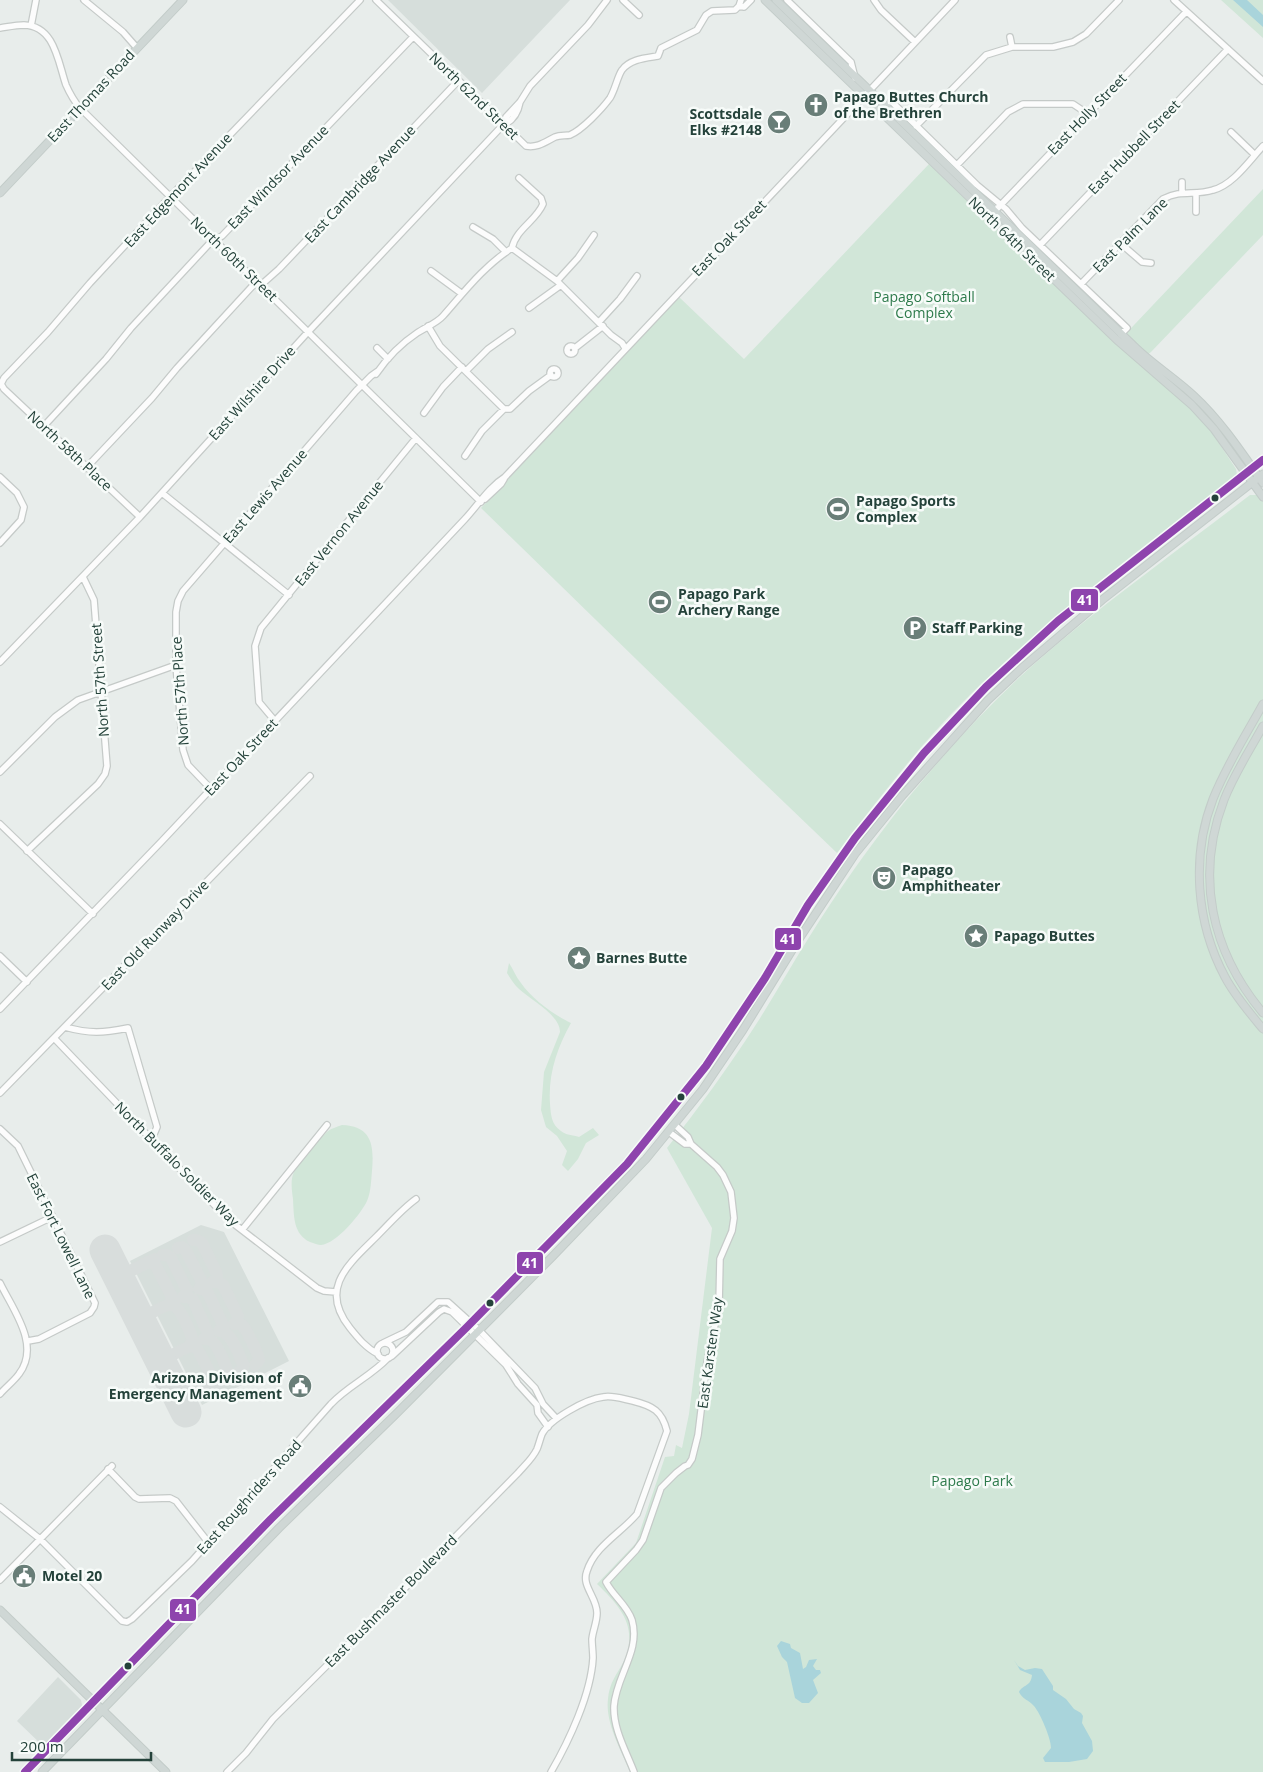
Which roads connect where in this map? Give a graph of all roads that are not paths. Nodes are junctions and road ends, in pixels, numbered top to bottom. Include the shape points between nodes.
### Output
1 (36, 0) edge
2 (84, 0) edge
3 (182, 0) edge
4 (360, 0) edge
5 (376, 0) edge
6 (608, 0) edge
7 (623, 0) edge
8 (751, 0) edge
9 (765, 0) edge
10 (776, 0) edge
11 (874, 0) edge
12 (955, 0) edge
13 (1119, 0) edge
14 (1174, 0) edge
15 (789, 1) edge
16 (740, 3) edge
17 (1186, 12) junction
18 (639, 15) dead end
19 (30, 26) junction
20 (0, 28) edge
21 (413, 37) junction
22 (1010, 37) dead end
23 (915, 42) junction
24 (1012, 47) junction
25 (137, 48) junction
26 (1228, 50) junction
27 (855, 78) junction
28 (458, 81) junction
29 (1263, 81) edge
30 (866, 94) junction
31 (891, 102) dead end
32 (80, 108) junction
33 (1088, 114) junction
34 (503, 124) junction
35 (916, 126) junction
36 (1230, 132) dead end
37 (1263, 146) edge
38 (1255, 155) junction
39 (957, 165) junction
40 (519, 178) dead end
41 (1182, 182) dead end
42 (1182, 192) junction
43 (0, 193) edge
44 (1196, 193) junction
45 (170, 197) junction
46 (1001, 204) junction
47 (1196, 212) dead end
48 (991, 214) junction
49 (473, 227) dead end
50 (594, 235) dead end
51 (215, 240) junction
52 (1120, 243) junction
53 (1040, 245) junction
54 (512, 248) junction
55 (506, 252) junction
56 (1151, 264) dead end
57 (431, 271) dead end
58 (637, 276) dead end
59 (259, 283) junction
60 (559, 283) junction
61 (1081, 284) junction
62 (461, 293) junction
63 (529, 308) dead end
64 (601, 324) junction
65 (428, 326) junction
66 (308, 332) junction
67 (512, 332) dead end
68 (1121, 334) junction
69 (377, 348) dead end
70 (575, 348) dead end
71 (625, 348) junction
72 (388, 359) junction
73 (464, 369) junction
74 (551, 375) dead end
75 (1, 384) edge
76 (362, 385) junction
77 (1180, 388) junction
78 (504, 409) junction
79 (424, 413) dead end
80 (42, 427) junction
81 (416, 438) junction
82 (465, 456) dead end
83 (1263, 460) edge
84 (86, 468) junction
85 (1252, 468) junction
86 (1246, 474) junction
87 (0, 477) edge
88 (1262, 478) edge
89 (1253, 483) junction
90 (162, 493) junction
91 (1263, 497) edge
92 (481, 502) junction
93 (140, 517) junction
94 (0, 543) edge
95 (225, 543) junction
96 (83, 577) junction
97 (289, 596) junction
98 (176, 612) joint
99 (0, 662) edge
100 (176, 665) junction
101 (101, 691) junction
102 (1263, 704) edge
103 (275, 721) junction
104 (1263, 726) edge
105 (0, 772) edge
106 (310, 776) dead end
107 (211, 789) junction
108 (0, 824) edge
109 (27, 851) junction
110 (93, 914) junction
111 (0, 956) edge
112 (27, 982) junction
113 (0, 1009) edge
114 (1263, 1013) edge
115 (65, 1027) junction
116 (1263, 1029) edge
117 (54, 1038) junction
118 (705, 1068) junction
119 (0, 1094) edge
120 (327, 1125) dead end
121 (675, 1125) junction
122 (0, 1129) edge
123 (669, 1132) junction
124 (152, 1139) junction
125 (691, 1144) junction
126 (416, 1198) dead end
127 (52, 1216) junction
128 (242, 1230) junction
129 (0, 1242) edge
130 (0, 1283) edge
131 (336, 1292) junction
132 (470, 1325) junction
133 (477, 1332) junction
134 (28, 1342) junction
135 (382, 1343) junction
136 (365, 1344) junction
137 (378, 1354) junction
138 (390, 1357) junction
139 (375, 1370) junction
140 (0, 1394) edge
141 (556, 1418) junction
142 (548, 1427) junction
143 (0, 1507) edge
144 (40, 1539) junction
145 (208, 1542) junction
146 (0, 1580) edge
147 (0, 1610) edge
148 (94, 1702) junction
149 (103, 1711) junction
150 (25, 1772) edge
151 (42, 1772) edge
152 (166, 1772) edge
153 (227, 1772) edge
154 (551, 1772) edge
155 (634, 1772) edge

1 - 19 street
2 - 25 street
3 - 25 main road, East Thomas Road
4 - 45 street, East Edgemont Avenue
5 - 21 street, North 62nd Street
6 - 34 street, East Wilshire Drive via 530,86 511,122
7 - 18 street
8 - 16 street, North 62nd Street via 744,7
9 - 30 main road, North 64th Street
10 - 27 main road, North 64th Street
11 - 23 street via 886,16
12 - 23 street, East Oak Street
13 - 24 street via 1086,34 1073,42
14 - 17 street
15 - 27 street, North 64th Street via 852,62
16 - 34 street, North 62nd Street via 735,10 712,11 698,30 661,48 658,56 632,62 622,70 609,98 583,127 570,135 557,136 532,147 526,146
17 - 26 street
17 - 33 street, East Holly Street
19 - 20 street
19 - 32 street, North 60th Street via 43,32 55,47 69,90
21 - 28 street, North 62nd Street
21 - 51 street, East Windsor Avenue
22 - 24 street
23 - 30 street, East Oak Street
24 - 35 street via 982,58
25 - 32 main road, East Thomas Road
26 - 29 street
26 - 53 street, East Hubbell Street
27 - 30 main road, North 64th Street
28 - 34 street, North 62nd Street
28 - 59 street, East Cambridge Avenue via 279,269
30 - 48 main road, North 64th Street
30 - 71 street, East Oak Street
31 - 35 street, North 64th Street
32 - 43 main road, East Thomas Road
32 - 45 street, North 60th Street
33 - 39 street via 1068,103 1023,104 1008,112
33 - 46 street, East Holly Street
34 - 66 street, East Wilshire Drive
35 - 39 street, North 64th Street
36 - 38 street
37 - 38 street, East Palm Lane
38 - 44 street, East Palm Lane via 1220,188
39 - 46 street, North 64th Street
40 - 54 street, East Lewis Avenue via 541,198 543,204 520,231
41 - 42 street, East Palm Lane
42 - 44 street, East Palm Lane
42 - 52 street, East Palm Lane via 1163,200
44 - 47 street
45 - 51 street, North 60th Street
45 - 75 street, East Edgemont Avenue
46 - 48 street, East Holly Street
46 - 53 street, North 64th Street
48 - 68 main road, North 64th Street
48 - 77 main road, North 64th Street via 1121,344
49 - 55 street
50 - 60 street
51 - 59 street, North 60th Street
51 - 80 street, East Windsor Avenue
52 - 56 street via 1142,262
52 - 61 street, East Palm Lane
53 - 61 street, North 64th Street
54 - 55 street, East Lewis Avenue
54 - 60 street
55 - 62 street, East Lewis Avenue via 489,264
57 - 62 street
58 - 64 street
59 - 66 street, North 60th Street
59 - 84 street, East Cambridge Avenue
60 - 63 street
60 - 64 street
61 - 68 street, North 64th Street via 1127,328
62 - 65 street, East Lewis Avenue via 443,316
64 - 70 street
64 - 71 street
65 - 72 street, East Lewis Avenue
65 - 73 street via 440,346
66 - 76 street, North 60th Street
66 - 90 street, East Wilshire Drive
67 - 73 street
68 - 77 main road, North 64th Street
69 - 72 street
71 - 92 street, East Oak Street
72 - 76 street, East Lewis Avenue via 369,383
73 - 78 street
73 - 79 street via 443,387
74 - 78 street via 510,409
75 - 80 street, North 58th Place
76 - 81 street, North 60th Street
76 - 95 street, East Lewis Avenue
77 - 85 main road, North 64th Street via 1216,419
77 - 86 main road, North 64th Street
78 - 82 street via 482,431
80 - 84 street, North 58th Place
81 - 92 street, North 60th Street
81 - 97 street, East Vernon Avenue
83 - 85 main road
84 - 93 street, North 58th Place
85 - 86 main road
85 - 88 main road, North 64th Street
86 - 89 main road, North 64th Street
86 - 118 main road via 1052,626 992,680 924,753 838,860
87 - 94 street via 21,498 24,507 21,520
88 - 89 main road
89 - 91 main road, North 64th Street
89 - 121 main road via 1056,638 988,700 935,757 855,854 704,1089
90 - 93 street, East Wilshire Drive
90 - 95 street
92 - 103 street, East Oak Street
93 - 96 street, East Wilshire Drive
95 - 97 street
95 - 98 street, East Lewis Avenue via 183,591
96 - 99 street, East Wilshire Drive
96 - 101 street, North 57th Street via 94,600
97 - 103 street, East Vernon Avenue via 261,628 255,646 259,702
98 - 100 street, North 57th Place
100 - 101 street
100 - 107 street, North 57th Place via 183,750 188,765
101 - 105 street via 78,700 55,717
101 - 109 street, North 57th Street via 105,774
102 - 116 main road via 1213,800 1202,844 1199,879 1205,926 1218,964 1234,993
103 - 107 street, East Oak Street
104 - 114 main road via 1224,800 1213,841 1209,877 1214,916 1225,953 1239,981
106 - 115 street, East Old Runway Drive
107 - 110 street, East Oak Street
108 - 109 street
109 - 110 street
110 - 112 street, East Oak Street
111 - 112 street
112 - 113 street, East Oak Street
115 - 117 street, East Old Runway Drive
115 - 124 street via 99,1034 128,1028 157,1127
117 - 119 street, East Old Runway Drive
117 - 124 street, North Buffalo Soldier Way
118 - 123 main road via 704,1075 670,1119
118 - 132 main road via 624,1166
120 - 128 street
121 - 123 main road
121 - 125 street, East Karsten Way
122 - 127 street, East Fort Lowell Lane via 18,1146
123 - 125 street, East Karsten Way via 685,1144
123 - 133 main road via 617,1190
124 - 128 street, North Buffalo Soldier Way
125 - 155 street, East Karsten Way via 723,1175 731,1192 734,1218 720,1259 719,1306 708,1356 695,1450 688,1465 661,1488 643,1540 606,1582 628,1610 634,1630 631,1654 616,1695 614,1714
126 - 131 street via 351,1262 342,1274
127 - 129 street
127 - 134 street, East Fort Lowell Lane via 95,1303 90,1313
128 - 131 street, North Buffalo Soldier Way via 317,1288
130 - 134 street
131 - 136 street via 339,1312
132 - 133 street
132 - 135 street via 451,1304 438,1302 406,1332
132 - 138 street via 444,1309
132 - 148 main road via 271,1519
133 - 141 street via 535,1388 543,1404
133 - 142 street via 532,1398
133 - 149 main road via 279,1528
134 - 140 street via 28,1355 22,1370
135 - 136 street
135 - 137 street via 377,1349
135 - 138 street via 392,1346
136 - 137 street
137 - 138 street via 384,1359
137 - 139 street
138 - 139 street, East Roughriders Road
139 - 145 street, East Roughriders Road via 331,1404
141 - 142 street, East Bushmaster Boulevard
141 - 154 street via 600,1397 618,1398 646,1404 656,1410 664,1420 667,1432 637,1514 603,1546 586,1572 584,1580 597,1604 593,1658 577,1719
142 - 153 street, East Bushmaster Boulevard via 538,1448 518,1473 273,1719
143 - 144 street
144 - 145 street via 110,1468 139,1499 172,1498
144 - 145 street, East Roughriders Road via 126,1622
144 - 146 street
147 - 148 main road
148 - 149 main road
148 - 150 main road
149 - 151 main road
149 - 152 main road

